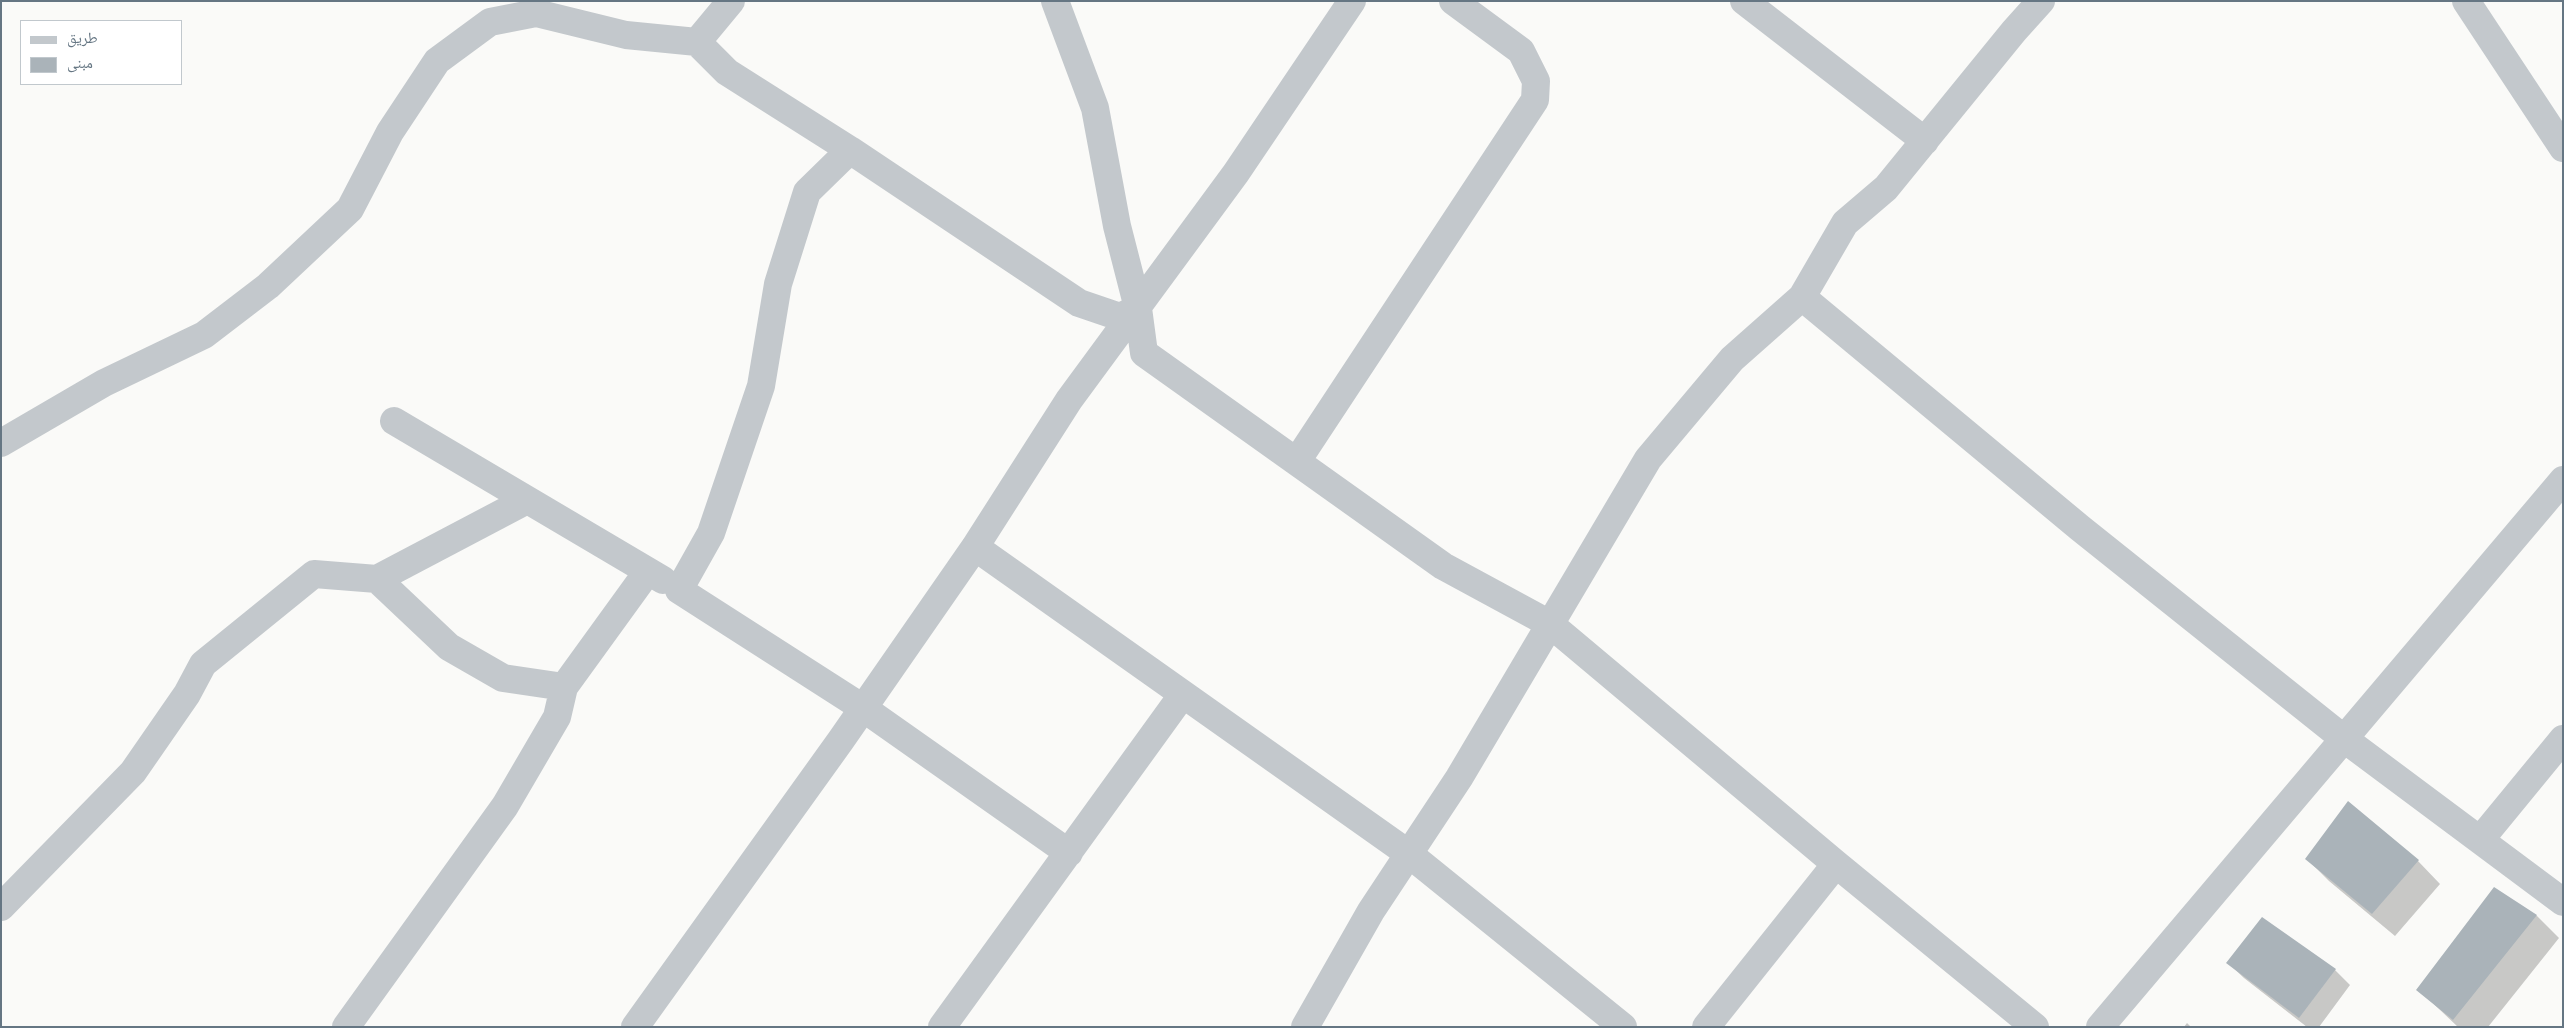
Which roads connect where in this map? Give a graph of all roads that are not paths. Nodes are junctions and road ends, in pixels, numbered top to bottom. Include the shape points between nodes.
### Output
1 (731, 1) edge
2 (1055, 1) edge
3 (1352, 1) edge
4 (1453, 1) edge
5 (1744, 1) edge
6 (2041, 1) edge
7 (2466, 1) edge
8 (697, 42) junction
9 (1924, 141) junction
10 (2563, 148) edge
11 (850, 150) junction
12 (1802, 297) junction
13 (1138, 308) junction
14 (394, 421) dead end
15 (1, 443) edge
16 (1297, 461) junction
17 (2563, 480) edge
18 (527, 500) junction
19 (975, 547) junction
20 (648, 571) junction
21 (377, 579) junction
22 (679, 590) junction
23 (1550, 624) junction
24 (564, 687) junction
25 (1183, 694) junction
26 (863, 708) junction
27 (2343, 738) junction
28 (2563, 738) edge
29 (2480, 840) junction
30 (1069, 853) junction
31 (1409, 854) junction
32 (1836, 864) junction
33 (2563, 902) edge
34 (1, 907) edge
35 (346, 1027) edge
36 (634, 1027) edge
37 (942, 1027) edge
38 (1305, 1027) edge
39 (1623, 1027) edge
40 (1706, 1027) edge
41 (2035, 1027) edge
42 (2100, 1027) edge

1 - 8 street
2 - 13 street via 1095,108 1116,226
3 - 13 street via 1236,172
4 - 16 street via 1521,51 1536,80 1535,100
5 - 9 street
6 - 9 street
7 - 10 street
8 - 11 street via 727,72
8 - 15 street via 626,35 536,13 490,22 437,61 390,132 350,209 268,286 204,335 104,383
9 - 12 street via 1886,188 1845,223
11 - 13 street via 1079,303 1120,317
11 - 22 street via 807,192 778,284 761,386 711,533
12 - 23 street via 1732,359 1648,459
12 - 27 street via 2080,528
13 - 16 street via 1144,353
13 - 19 street via 1069,400
14 - 18 street
16 - 23 street via 1443,566
17 - 27 street
18 - 20 street
18 - 21 street
19 - 25 street
19 - 26 street
20 - 22 street
20 - 24 street
21 - 24 street via 448,646 464,656 503,678
21 - 34 street via 314,574 203,664 187,694 133,772
22 - 26 street
23 - 31 street via 1459,778
23 - 32 street
24 - 35 street via 557,717 505,806
25 - 30 street
25 - 31 street
26 - 30 street
26 - 36 street
27 - 29 street
27 - 42 street
28 - 29 street
29 - 33 street
30 - 37 street
31 - 38 street via 1371,911
31 - 39 street
32 - 40 street
32 - 41 street

